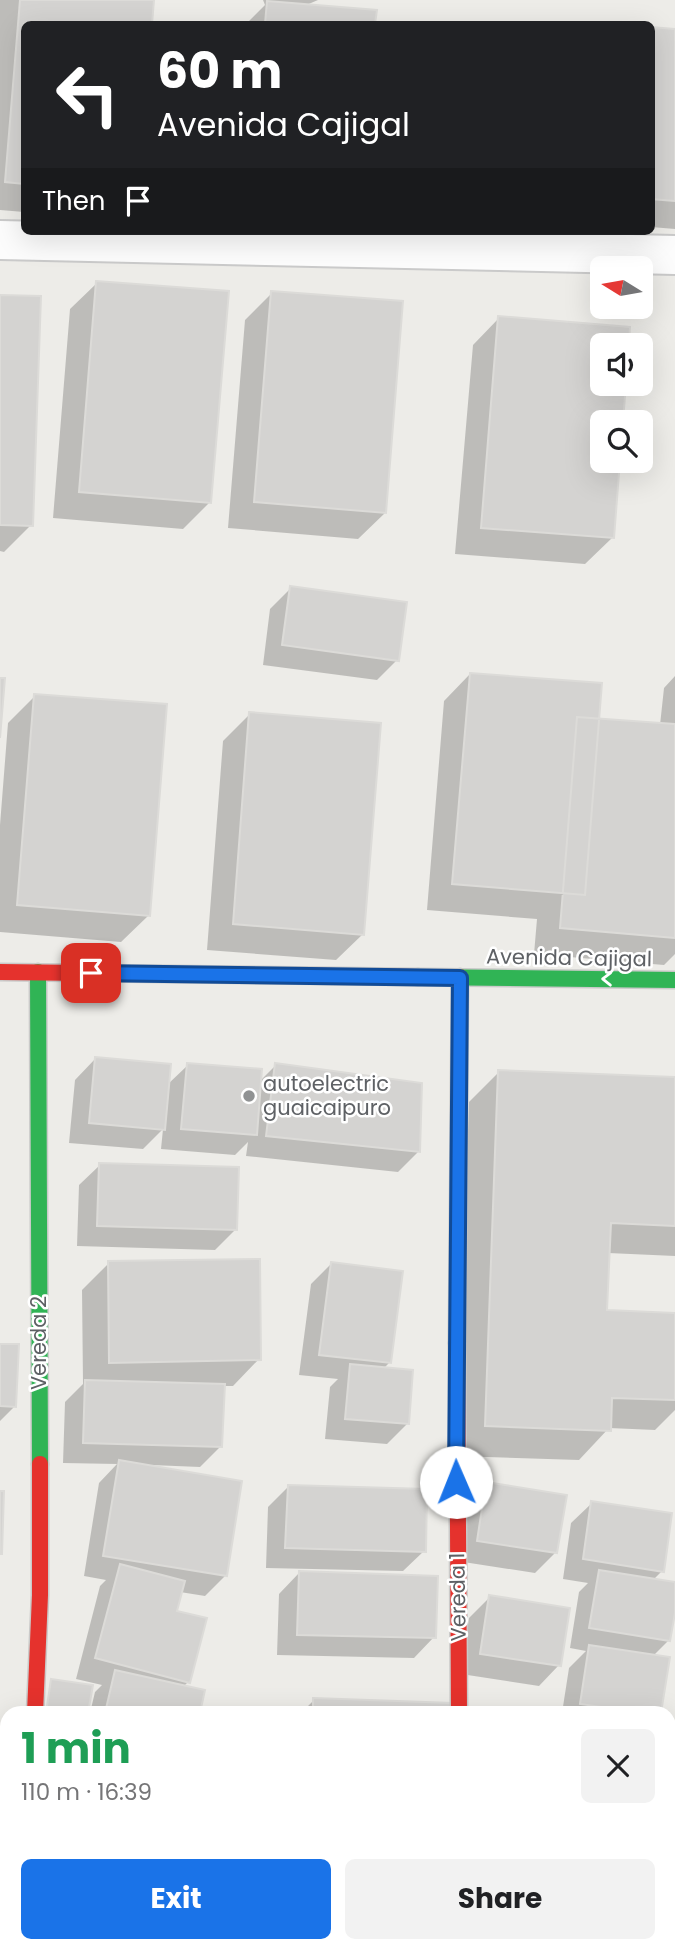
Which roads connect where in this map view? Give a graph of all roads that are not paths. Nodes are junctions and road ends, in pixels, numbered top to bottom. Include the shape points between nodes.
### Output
1 (0, 240) edge
2 (675, 255) edge
3 (0, 972) edge
4 (38, 972) junction
5 (460, 978) junction
6 (675, 980) edge
7 (35, 1706) edge
8 (459, 1706) edge

1 - 2 street
3 - 4 street, Avenida Cajigal
4 - 5 street, Avenida Cajigal
4 - 7 street, Vereda 2 via 40,1595
6 -> 5 street, Avenida Cajigal
5 - 8 street, Vereda 1

